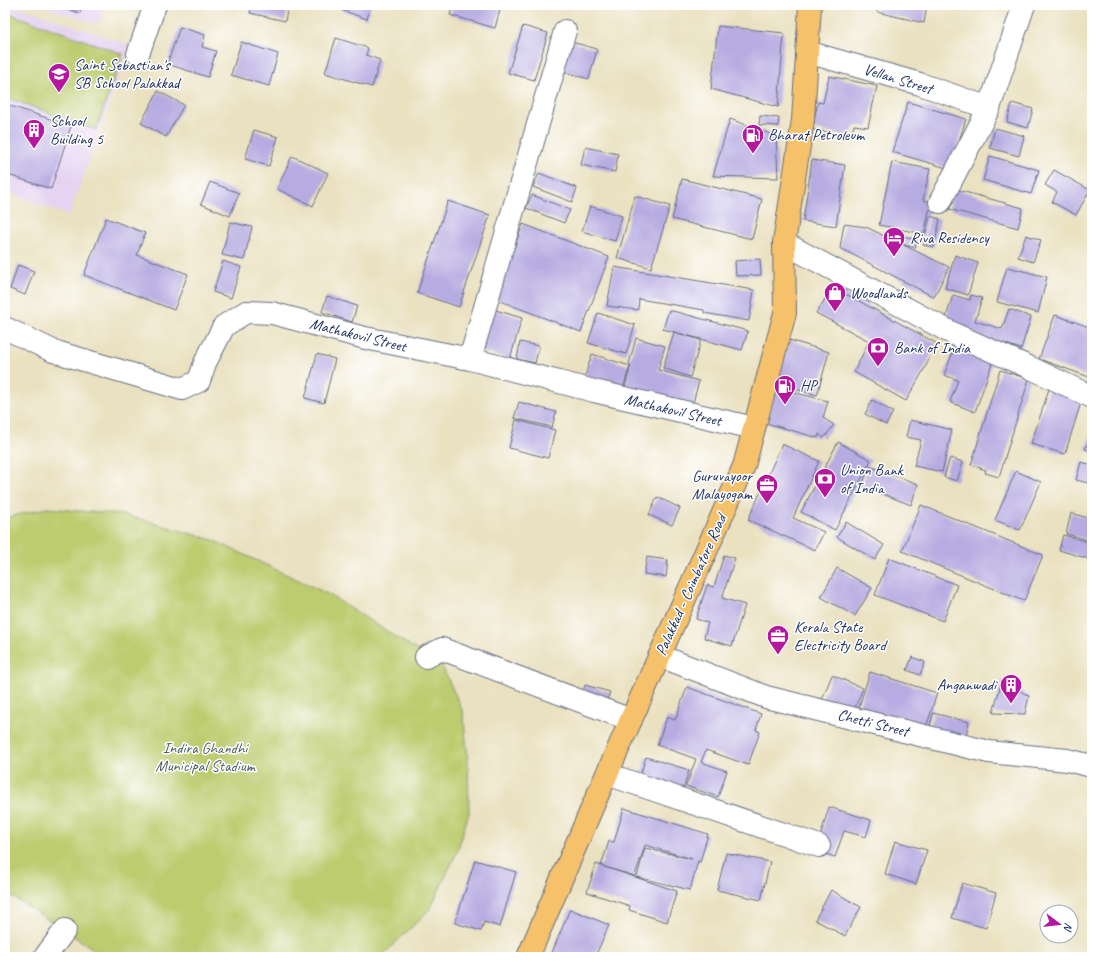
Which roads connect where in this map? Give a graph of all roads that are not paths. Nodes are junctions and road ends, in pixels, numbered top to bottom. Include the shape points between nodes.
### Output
1 (155, 5) edge
2 (810, 5) edge
3 (1024, 5) edge
4 (565, 31) dead end
5 (807, 52) junction
6 (138, 54) dead end
7 (989, 108) junction
8 (940, 202) dead end
9 (784, 244) junction
10 (5, 328) edge
11 (470, 360) junction
12 (1092, 397) edge
13 (754, 428) junction
14 (426, 656) dead end
15 (660, 656) junction
16 (631, 720) junction
17 (1092, 766) edge
18 (607, 774) junction
19 (819, 846) dead end
20 (65, 930) dead end
21 (45, 957) edge
22 (528, 957) edge

1 - 6 street
2 - 5 main road, Palakkad - Coimbatore Road
3 - 7 street
4 - 11 street
5 - 7 street, Vellan Street via 920,84
5 - 9 main road, Palakkad - Coimbatore Road via 802,120
7 - 8 street
9 - 12 street via 954,334
9 - 13 main road, Palakkad - Coimbatore Road via 785,313
10 - 11 street, Mathakovil Street via 53,351 182,389 199,381 224,326 246,312 272,313 365,338
11 - 13 street, Mathakovil Street via 594,392
13 - 15 main road, Palakkad - Coimbatore Road via 744,466
14 - 16 street via 442,649
15 - 16 main road, Palakkad - Coimbatore Road
15 - 17 street, Chetti Street via 708,676 773,698 989,752 1067,760
16 - 18 main road, Palakkad - Coimbatore Road
18 - 19 street
18 - 22 main road, Palakkad - Coimbatore Road
20 - 21 street

